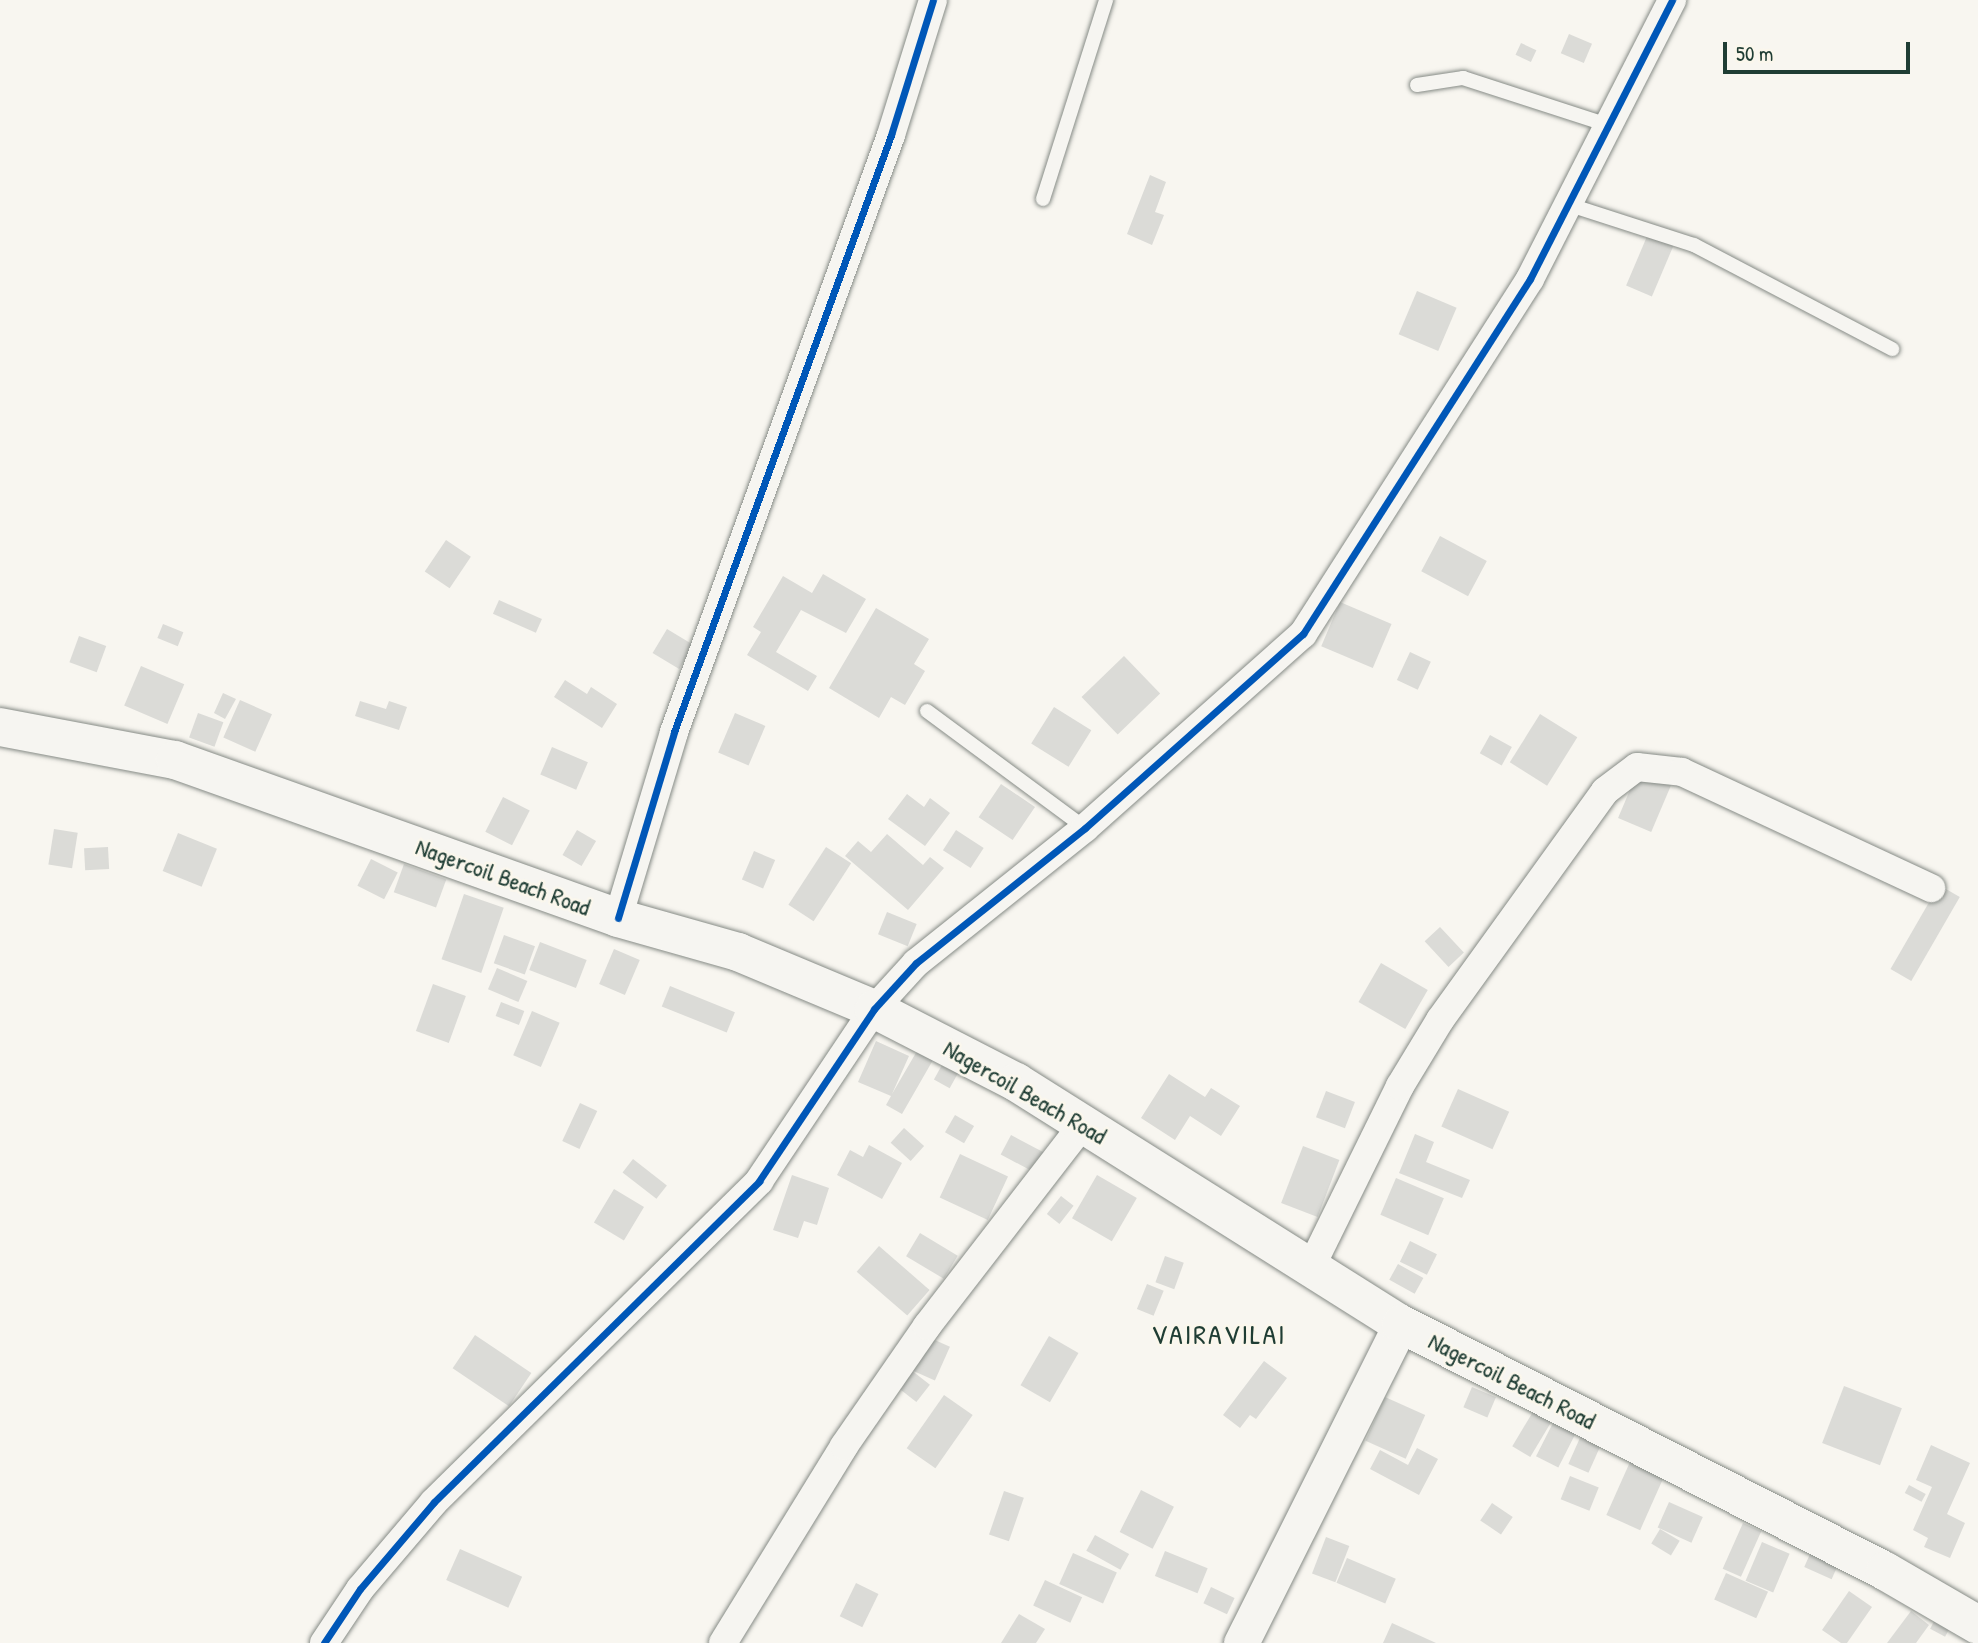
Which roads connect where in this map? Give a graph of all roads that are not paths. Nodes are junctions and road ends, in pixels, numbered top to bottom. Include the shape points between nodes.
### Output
1 (933, 0) edge
2 (1106, 0) edge
3 (1672, 0) edge
4 (1418, 85) dead end
5 (1611, 125) junction
6 (1043, 199) dead end
7 (1570, 205) junction
8 (1892, 349) dead end
9 (927, 711) dead end
10 (0, 727) edge
11 (1086, 828) junction
12 (1931, 888) dead end
13 (618, 918) junction
14 (874, 1009) junction
15 (1083, 1124) junction
16 (1310, 1269) junction
17 (1401, 1324) junction
18 (1978, 1625) edge
19 (324, 1643) edge
20 (723, 1643) edge
21 (1241, 1643) edge

1 - 13 street via 891,135 674,732
2 - 6 lane
3 - 5 street
4 - 5 lane via 1463,78
5 - 7 street
7 - 8 lane via 1694,245
7 - 11 street via 1530,279 1303,634
9 - 11 lane
10 - 13 main road, Nagercoil Beach Road via 176,760
11 - 14 street via 915,962
12 - 16 street via 1682,772 1637,768 1605,791 1440,1020 1400,1086
13 - 14 main road, Nagercoil Beach Road via 738,952
14 - 15 main road, Nagercoil Beach Road
14 - 19 street via 759,1181 434,1502 360,1589
15 - 16 main road, Nagercoil Beach Road
15 - 20 street via 927,1326 844,1446
16 - 17 main road, Nagercoil Beach Road
17 - 18 main road, Nagercoil Beach Road via 1885,1571
17 - 21 street

